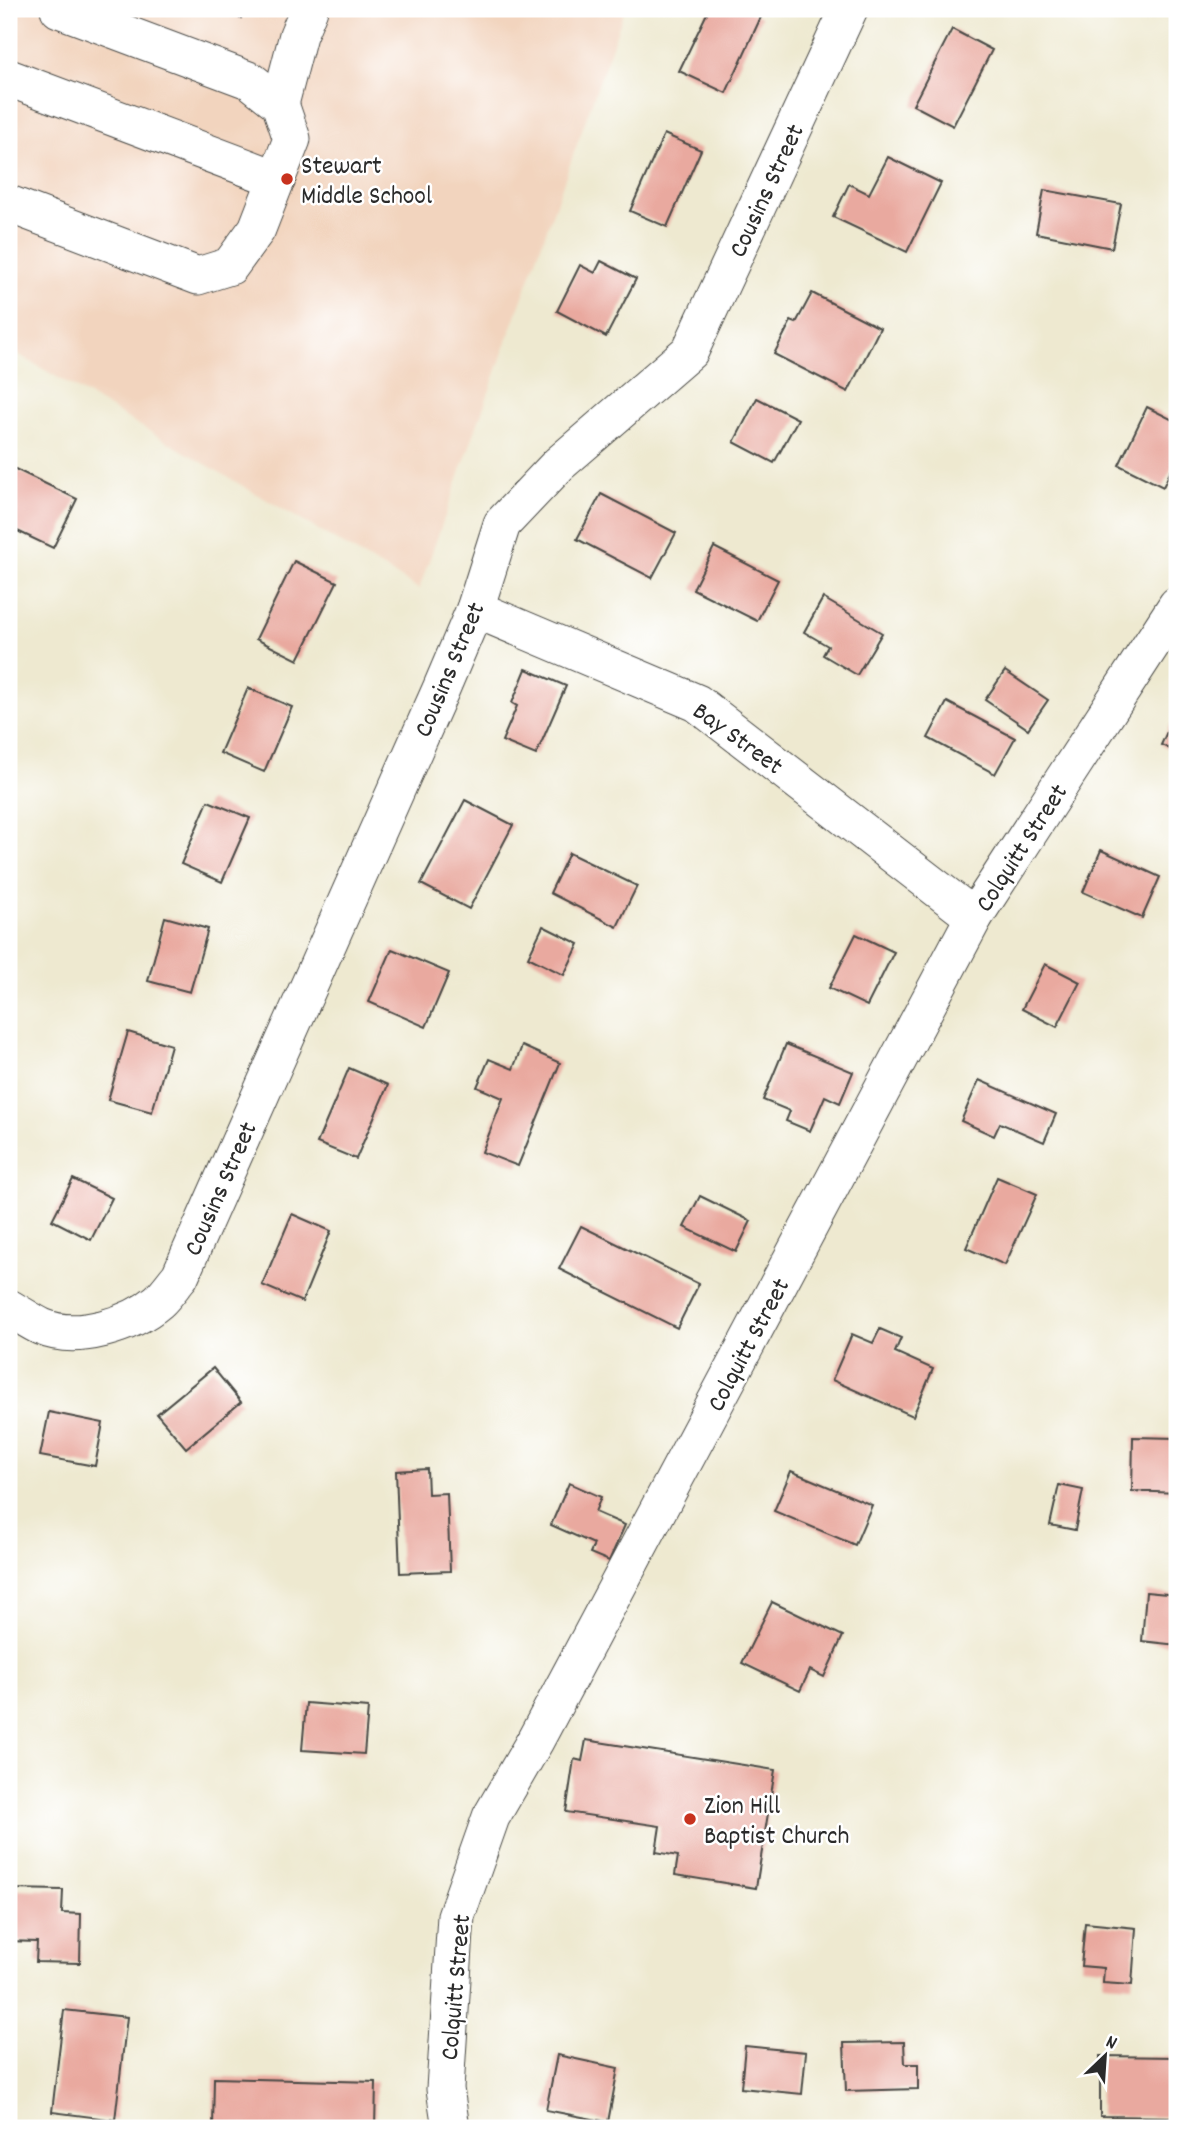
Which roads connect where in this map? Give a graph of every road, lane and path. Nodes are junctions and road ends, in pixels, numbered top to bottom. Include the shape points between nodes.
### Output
1 (60, 9) edge
2 (309, 9) edge
3 (849, 9) edge
4 (9, 78) edge
5 (280, 104) junction
6 (277, 179) junction
7 (9, 204) edge
8 (1177, 605) edge
9 (475, 609) junction
10 (974, 917) junction
11 (9, 1308) edge
12 (451, 2128) edge

1 - 5 street via 251,81
2 - 5 street
3 - 9 street, Cousins Street via 690,351 559,464 502,524
4 - 6 street
5 - 6 street via 292,139
6 - 7 street via 257,229 230,266 198,276
8 - 10 street, Colquitt Street
9 - 10 street, Bay Street via 698,703
9 - 11 street, Cousins Street via 180,1276 159,1301 105,1329 74,1332 44,1328
10 - 12 street, Colquitt Street via 491,1816 456,1916 445,2089

